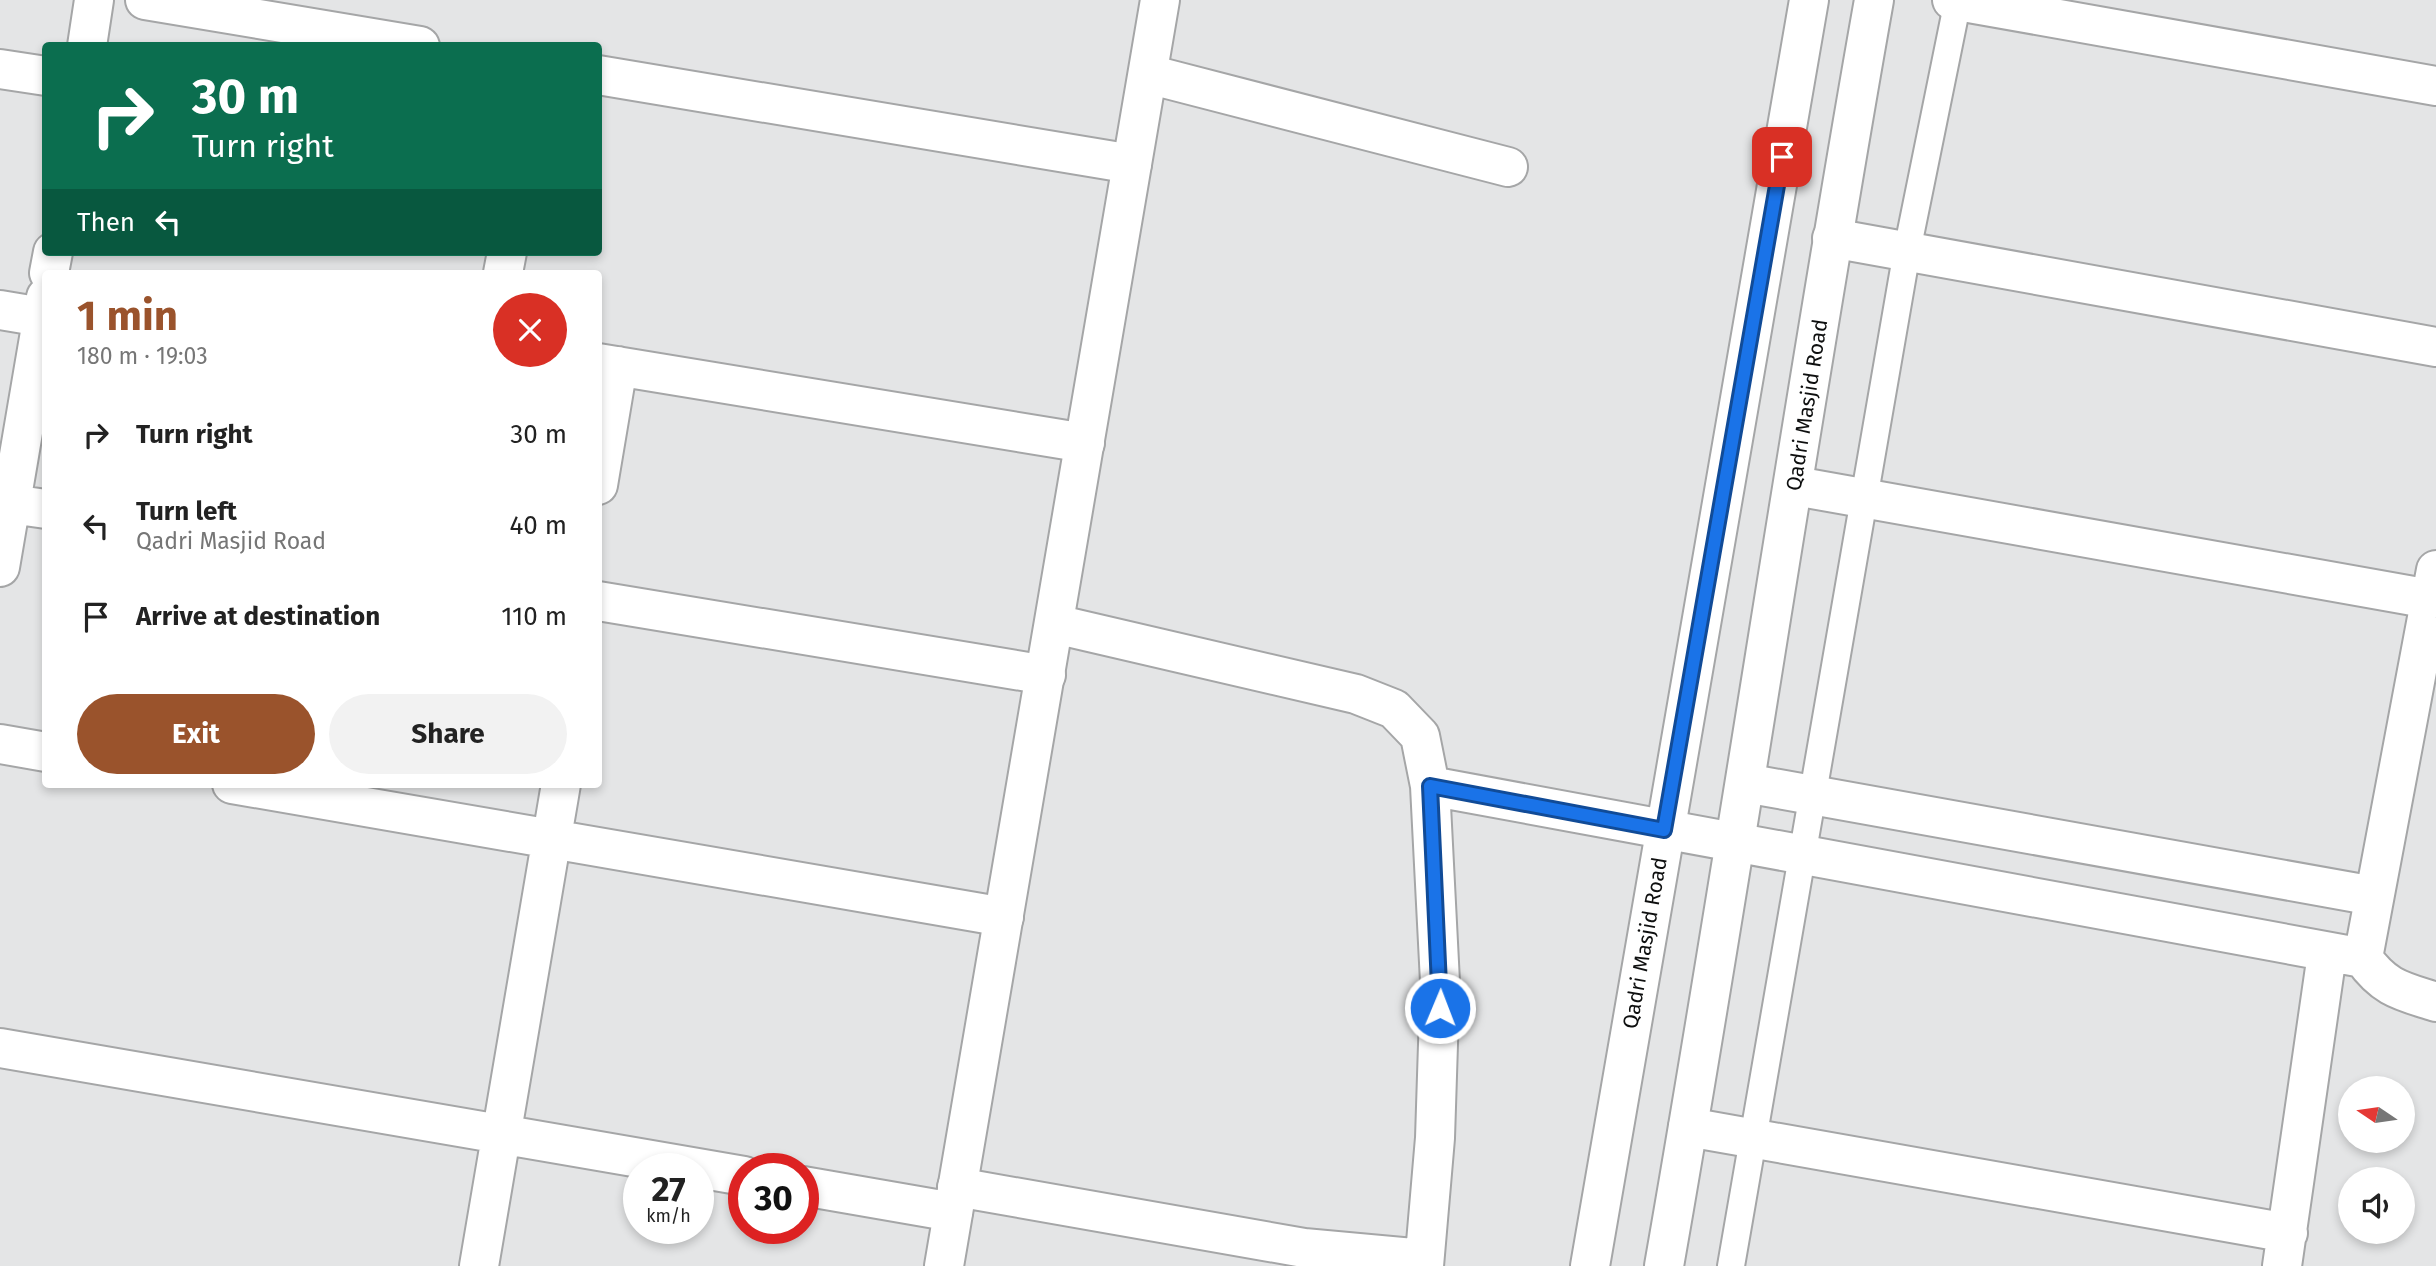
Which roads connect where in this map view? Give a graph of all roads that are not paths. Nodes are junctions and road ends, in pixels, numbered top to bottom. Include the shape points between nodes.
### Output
1 (94, 0) edge
2 (145, 0) edge
3 (1160, 0) edge
4 (1808, 0) edge
5 (1874, 0) edge
6 (1956, 0) edge
7 (88, 42) edge
8 (396, 42) edge
9 (0, 69) edge
10 (1148, 74) junction
11 (42, 75) edge
12 (602, 76) edge
13 (2436, 86) edge
14 (1132, 164) junction
15 (1508, 167) dead end
16 (1832, 238) junction
17 (1907, 251) junction
18 (42, 285) edge
19 (0, 310) edge
20 (2436, 347) edge
21 (42, 363) edge
22 (608, 364) edge
23 (602, 437) edge
24 (1085, 443) junction
25 (1795, 486) junction
26 (1866, 499) junction
27 (28, 507) edge
28 (1, 558) edge
29 (2433, 585) edge
30 (602, 602) edge
31 (1055, 624) junction
32 (1046, 675) junction
33 (0, 744) edge
34 (42, 751) edge
35 (1745, 783) junction
36 (1430, 786) junction
37 (255, 788) edge
38 (560, 788) edge
39 (1814, 796) junction
40 (1664, 830) junction
41 (552, 839) junction
42 (1735, 843) junction
43 (1801, 855) junction
44 (2374, 896) junction
45 (1004, 917) junction
46 (2345, 956) junction
47 (2436, 1002) edge
48 (0, 1048) edge
49 (1689, 1128) junction
50 (501, 1134) junction
51 (1752, 1139) junction
52 (728, 1173) edge
53 (819, 1187) edge
54 (955, 1200) junction
55 (2285, 1249) edge
56 (1424, 1262) edge
57 (479, 1266) edge
58 (944, 1266) edge
59 (1590, 1266) edge
60 (1664, 1266) edge
61 (1731, 1266) edge

1 - 7 street
2 - 8 street
3 - 10 street
4 - 40 street, Qadri Masjid Road
5 - 16 street, Qadri Masjid Road
6 - 13 street
6 - 17 lane
9 - 11 street
10 - 14 street
10 - 15 street
12 - 14 street
14 - 24 street
16 - 17 street
16 - 25 street, Qadri Masjid Road
17 - 20 street
17 - 26 lane
18 - 19 street
21 - 27 street
22 - 23 street
22 - 24 street
24 - 31 street
25 - 26 street
25 - 35 street, Qadri Masjid Road
26 - 29 street
26 - 39 lane
27 - 28 street
29 - 44 street
30 - 32 street
31 - 32 street
31 - 36 street via 1356,694 1394,709 1420,736
32 - 45 street
33 - 34 street
35 - 39 street
35 - 42 street, Qadri Masjid Road
36 - 40 street
36 - 56 street via 1440,982 1435,1138
37 - 41 street
38 - 41 street
39 - 43 lane
39 - 44 street
40 - 42 street
40 - 59 street, Qadri Masjid Road
41 - 45 street
41 - 50 street
42 - 43 street
42 - 49 street, Qadri Masjid Road
43 - 46 street
43 - 51 lane
44 - 46 street
45 - 54 street
46 - 47 street via 2394,988
46 - 55 street
48 - 50 street
49 - 51 street
49 - 60 street, Qadri Masjid Road
50 - 52 street
50 - 57 street
51 - 55 street
51 - 61 lane
53 - 54 street
54 - 56 street
54 - 58 street

